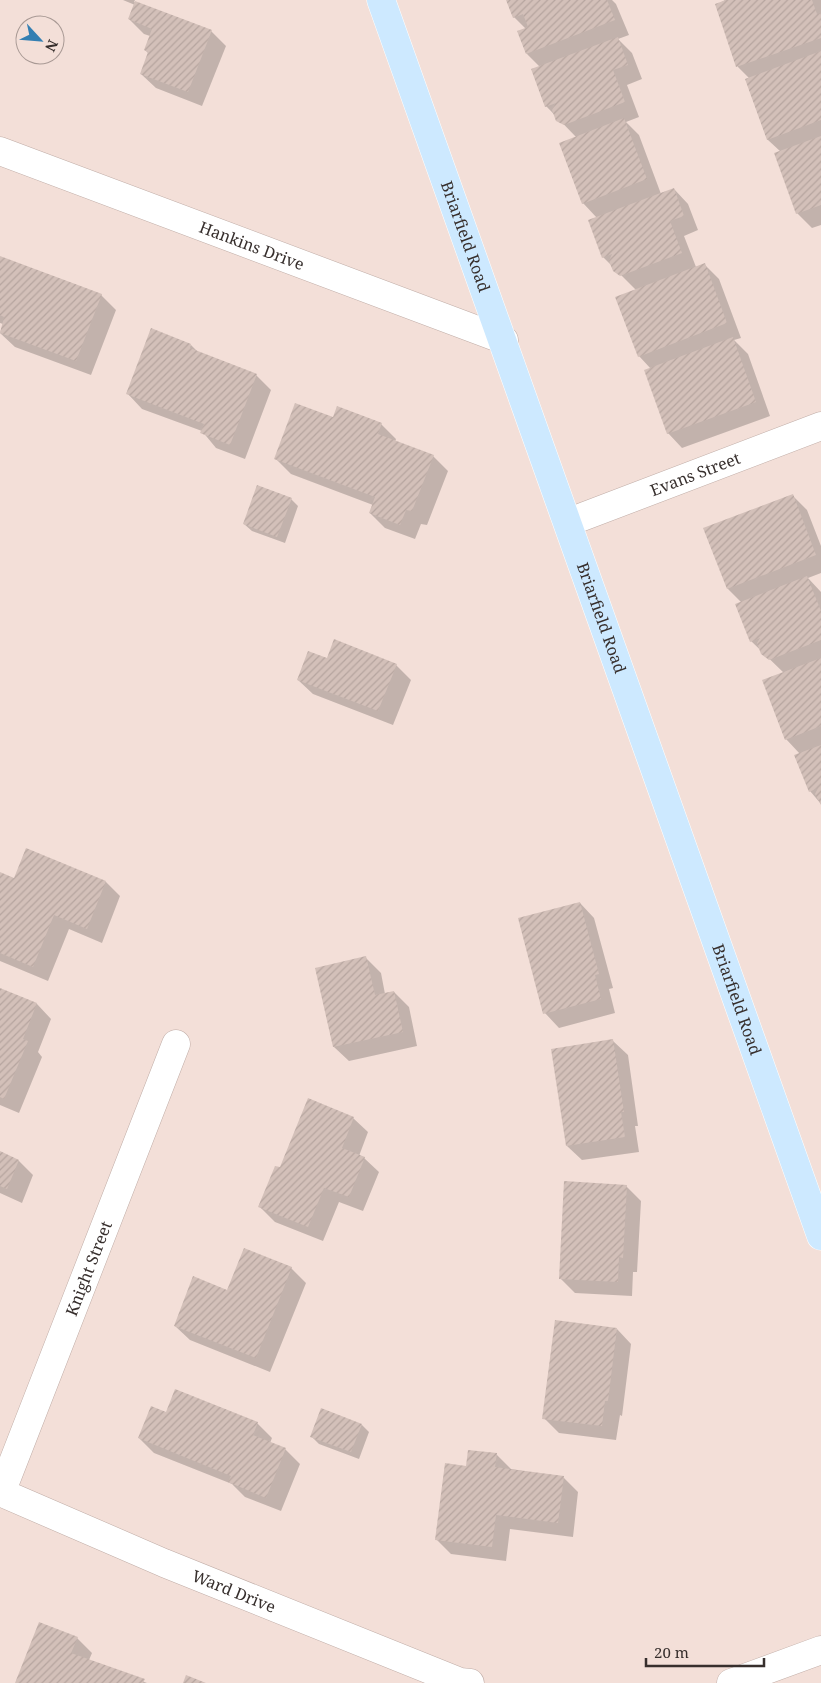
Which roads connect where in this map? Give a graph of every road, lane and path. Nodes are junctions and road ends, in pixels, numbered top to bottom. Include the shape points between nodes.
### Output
1 (382, 0) edge
2 (0, 151) edge
3 (504, 340) junction
4 (821, 426) edge
5 (569, 522) junction
6 (176, 1044) dead end
7 (821, 1236) edge
8 (0, 1493) edge
9 (821, 1650) edge
10 (470, 1683) edge
11 (731, 1683) edge

1 - 3 main road, Briarfield Road
2 - 3 street, Hankins Drive
3 - 5 main road, Briarfield Road
4 - 5 street, Evans Street
5 - 7 main road, Briarfield Road
6 - 8 street, Knight Street
8 - 10 street, Ward Drive via 460,1682
9 - 11 street

